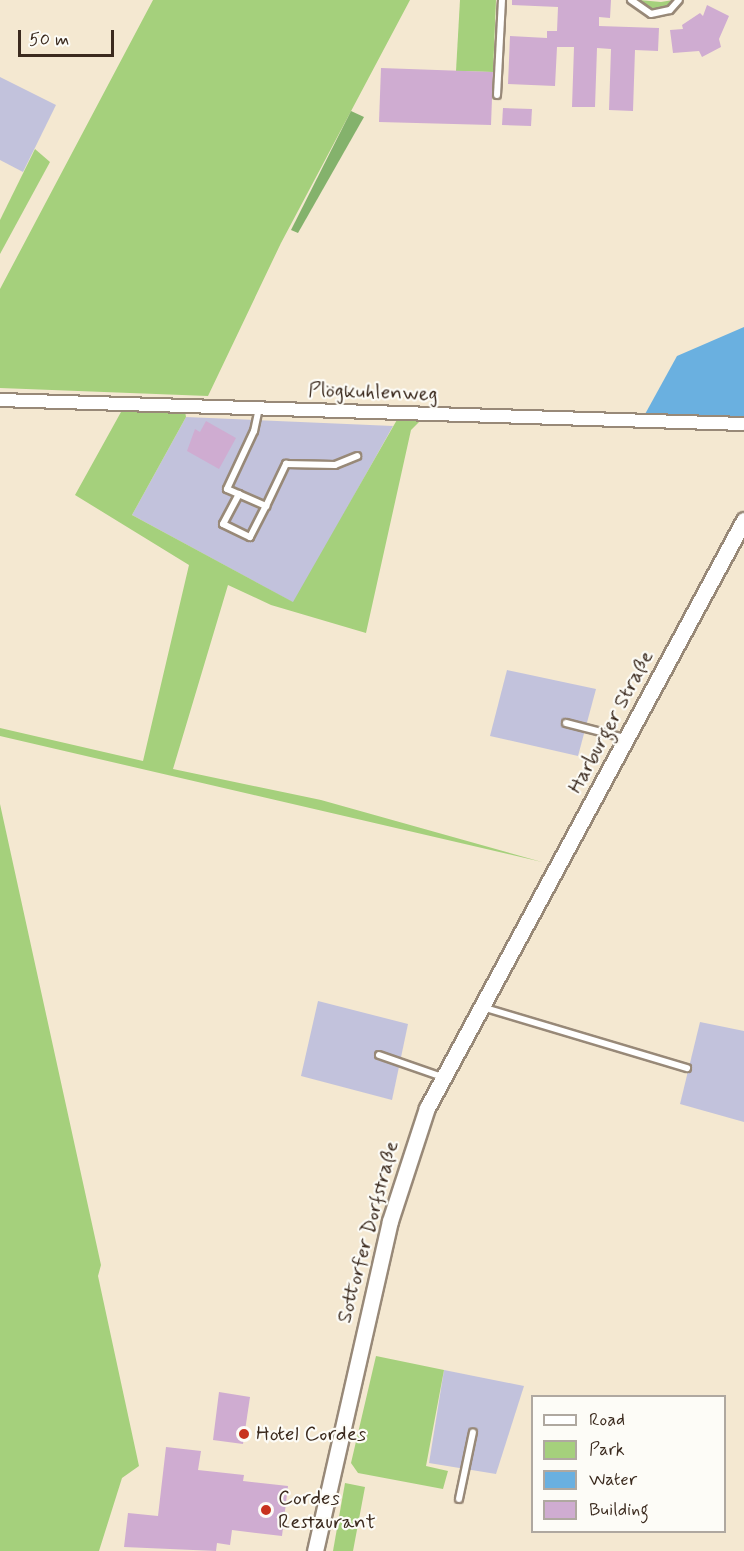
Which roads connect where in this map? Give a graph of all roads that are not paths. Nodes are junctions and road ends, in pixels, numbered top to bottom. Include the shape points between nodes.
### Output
1 (502, 0) edge
2 (631, 0) edge
3 (679, 0) edge
4 (497, 95) dead end
5 (0, 400) edge
6 (259, 408) junction
7 (744, 424) edge
8 (357, 456) dead end
9 (238, 494) junction
10 (266, 506) junction
11 (744, 520) edge
12 (566, 723) dead end
13 (626, 739) junction
14 (516, 944) joint
15 (481, 1007) junction
16 (379, 1055) dead end
17 (687, 1068) dead end
18 (443, 1077) junction
19 (473, 1432) dead end
20 (459, 1499) dead end
21 (315, 1551) edge

1 - 4 lane
2 - 3 lane via 651,14 670,10
5 - 6 street, Plögkuhlenweg
6 - 7 street, Plögkuhlenweg
6 - 9 lane via 254,432 227,489
8 - 10 lane via 335,465 286,464
9 - 10 lane
9 - 10 lane via 223,524 250,537
11 - 13 street, Harburger Straße
12 - 13 lane
13 - 14 street, Harburger Straße
14 - 15 street, Sottorfer Dorfstraße
15 - 17 lane
15 - 18 street, Sottorfer Dorfstraße
16 - 18 lane
18 - 21 street, Sottorfer Dorfstraße via 413,1143 390,1221
19 - 20 lane

